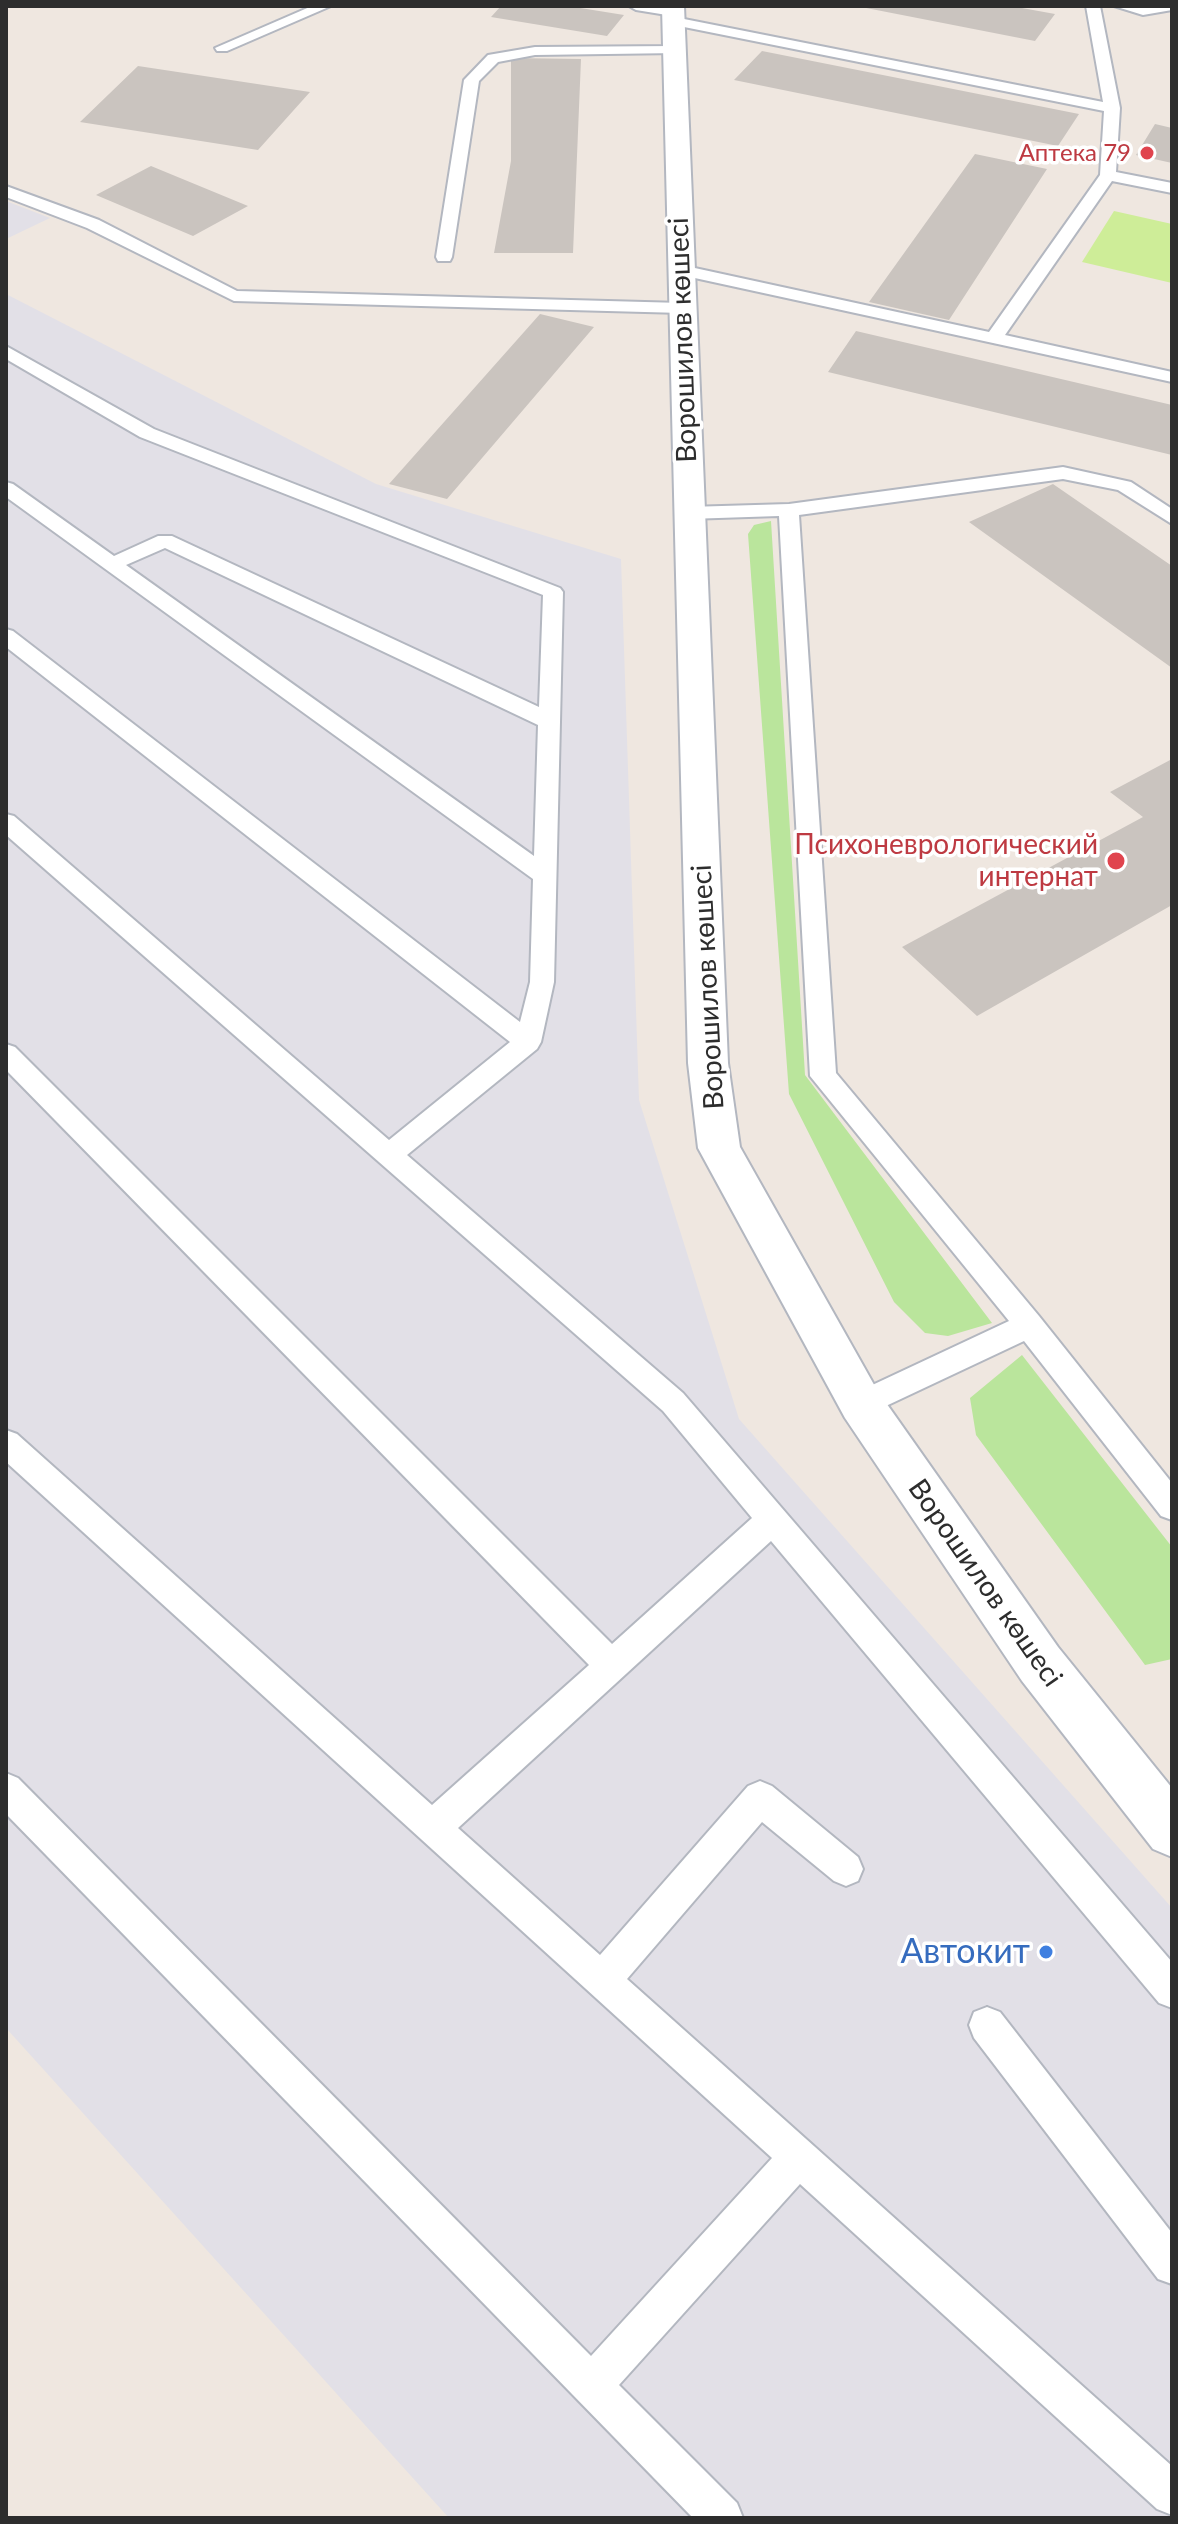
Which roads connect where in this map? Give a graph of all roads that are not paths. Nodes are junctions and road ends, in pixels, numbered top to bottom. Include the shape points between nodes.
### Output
1 (324, 6) edge
2 (636, 6) edge
3 (1093, 6) edge
4 (1121, 6) edge
5 (1170, 6) edge
6 (674, 22) edge
7 (222, 48) dead end
8 (1112, 108) junction
9 (1108, 175) junction
10 (1172, 188) edge
11 (6, 191) edge
12 (444, 257) dead end
13 (681, 289) junction
14 (994, 338) junction
15 (6, 351) edge
16 (1172, 377) edge
17 (6, 488) edge
18 (789, 510) junction
19 (688, 513) junction
20 (1172, 518) edge
21 (112, 564) junction
22 (6, 636) edge
23 (549, 721) junction
24 (6, 822) edge
25 (545, 876) junction
26 (528, 1042) junction
27 (6, 1054) edge
28 (389, 1155) junction
29 (1029, 1325) junction
30 (861, 1404) junction
31 (6, 1443) edge
32 (1172, 1506) edge
33 (773, 1519) junction
34 (612, 1666) junction
35 (6, 1790) edge
36 (432, 1828) junction
37 (1172, 1830) edge
38 (846, 1869) dead end
39 (602, 1980) junction
40 (1172, 1990) edge
41 (987, 2025) dead end
42 (800, 2156) junction
43 (1172, 2265) edge
44 (592, 2385) junction
45 (1172, 2494) edge
46 (722, 2518) edge

1 - 7 lane
2 - 6 lane
3 - 8 lane
4 - 5 lane via 1143,11
6 - 8 lane
6 - 12 lane via 493,58 472,80
6 - 13 street, Ворошилов көшесі
8 - 9 lane
9 - 10 lane
9 - 14 lane
11 - 13 lane via 93,224 234,296
13 - 14 lane
13 - 19 street, Ворошилов көшесі
14 - 16 lane
15 - 23 lane via 147,433 553,592
17 - 21 lane
18 - 19 lane
18 - 20 lane via 1063,473 1124,486
18 - 29 lane via 823,1076
19 - 30 street, Ворошилов көшесі via 708,1063 719,1148
21 - 23 lane via 165,540
21 - 25 lane
22 - 26 lane
23 - 25 lane
24 - 28 lane
25 - 26 lane via 542,982
26 - 28 lane
27 - 34 lane
28 - 33 lane via 673,1402
29 - 30 lane
29 - 32 lane
30 - 37 street, Ворошилов көшесі via 1040,1664
31 - 36 lane
33 - 34 lane
33 - 40 lane
34 - 36 lane
35 - 44 lane
36 - 39 lane
38 - 39 lane via 760,1798
39 - 42 lane
41 - 43 lane
42 - 44 lane
42 - 45 lane
44 - 46 lane

